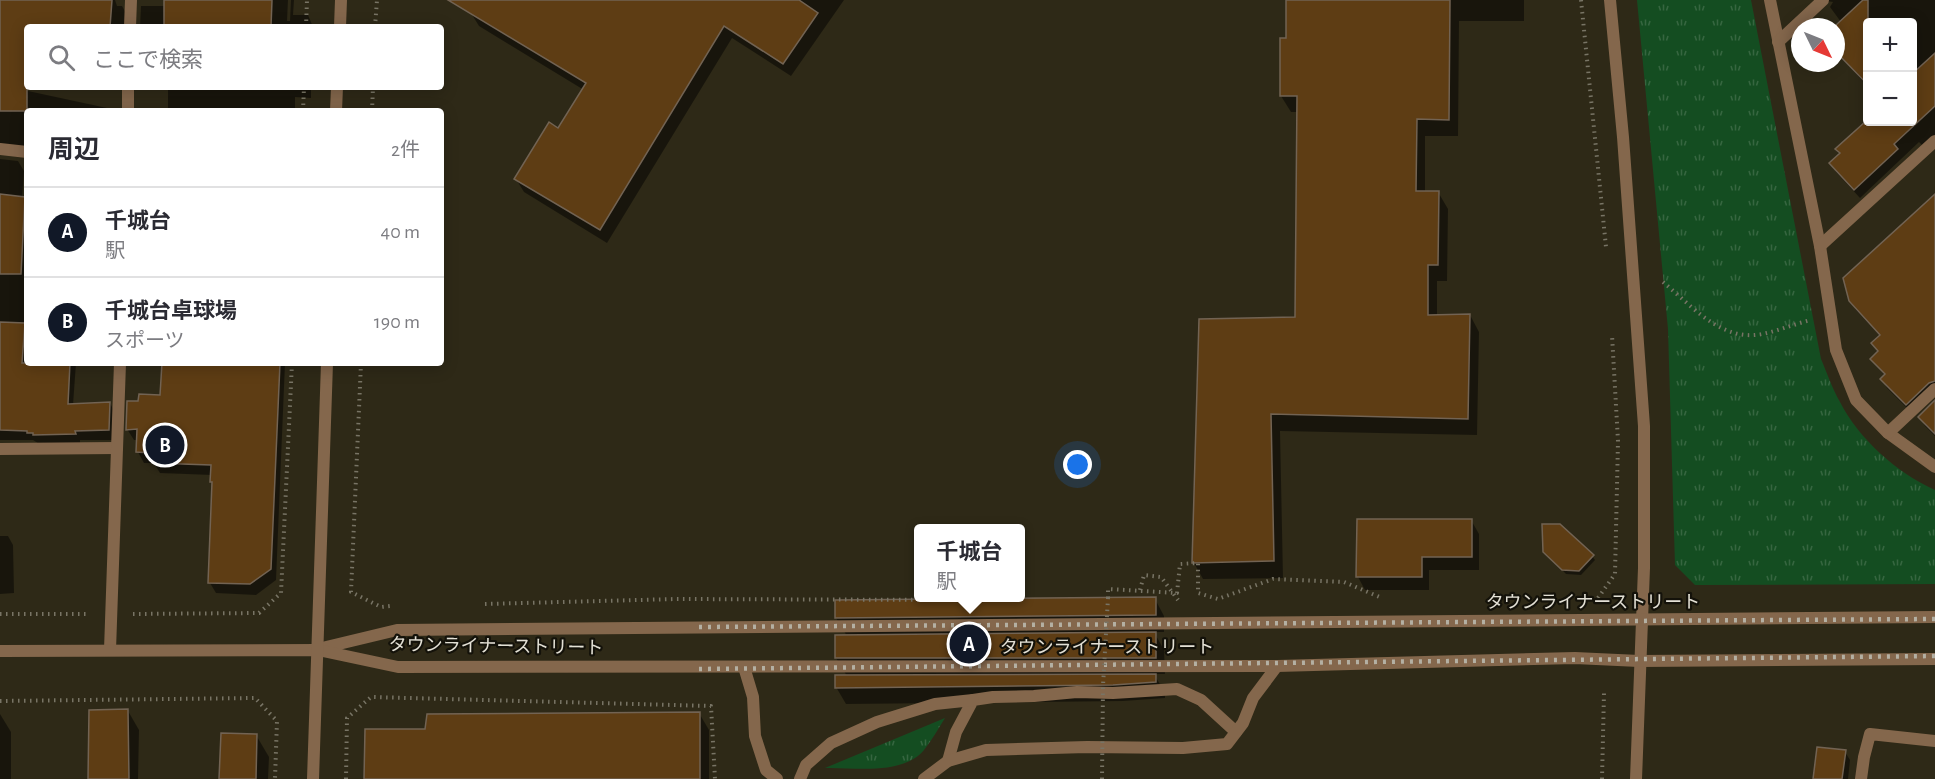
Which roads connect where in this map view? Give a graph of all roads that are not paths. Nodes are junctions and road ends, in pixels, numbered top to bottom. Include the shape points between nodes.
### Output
1 (131, 0) edge
2 (341, 0) edge
3 (1610, 0) edge
4 (1770, 0) edge
5 (1823, 0) edge
6 (130, 24) edge
7 (340, 24) edge
8 (1778, 42) junction
9 (128, 90) edge
10 (337, 90) edge
11 (128, 108) edge
12 (336, 108) edge
13 (1935, 141) edge
14 (0, 149) edge
15 (24, 152) edge
16 (1820, 246) junction
17 (120, 366) edge
18 (327, 366) edge
19 (1935, 389) edge
20 (1888, 433) junction
21 (117, 448) junction
22 (0, 449) edge
23 (1935, 467) edge
24 (1935, 617) edge
25 (1641, 621) junction
26 (110, 650) junction
27 (318, 650) junction
28 (0, 651) edge
29 (1935, 659) edge
30 (1639, 661) junction
31 (1277, 666) junction
32 (744, 668) junction
33 (973, 700) junction
34 (1236, 732) junction
35 (1935, 741) edge
36 (948, 761) junction
37 (313, 779) edge
38 (777, 779) edge
39 (800, 779) edge
40 (924, 779) edge
41 (1636, 779) edge
42 (1861, 779) edge

1 - 6 street
2 - 7 street
3 - 25 street via 1644,426
4 - 8 street
5 - 8 street
8 - 16 street
9 - 11 street
10 - 12 street
13 - 16 street
14 - 15 street
16 - 20 street via 1836,350 1856,400
17 - 21 street
18 - 27 street
19 - 20 street
20 - 23 street
21 - 22 street
21 - 26 street
24 - 25 street, タウンライナーストリート
25 - 27 street, タウンライナーストリート via 397,630
25 - 30 street
26 - 27 street
26 - 28 street
27 - 32 street, タウンライナーストリート via 398,667
27 - 37 street
29 - 30 street, タウンライナーストリート
30 - 31 street, タウンライナーストリート via 1575,658
30 - 41 street
31 - 32 street, タウンライナーストリート
31 - 34 street via 1253,698
32 - 38 street via 753,697 755,736 766,770
33 - 34 street via 1177,689 1201,700
33 - 36 street via 956,732
33 - 39 street via 935,704 877,722 831,743 806,765
34 - 36 street via 1227,744 987,750
35 - 42 street via 1870,734
36 - 40 street

